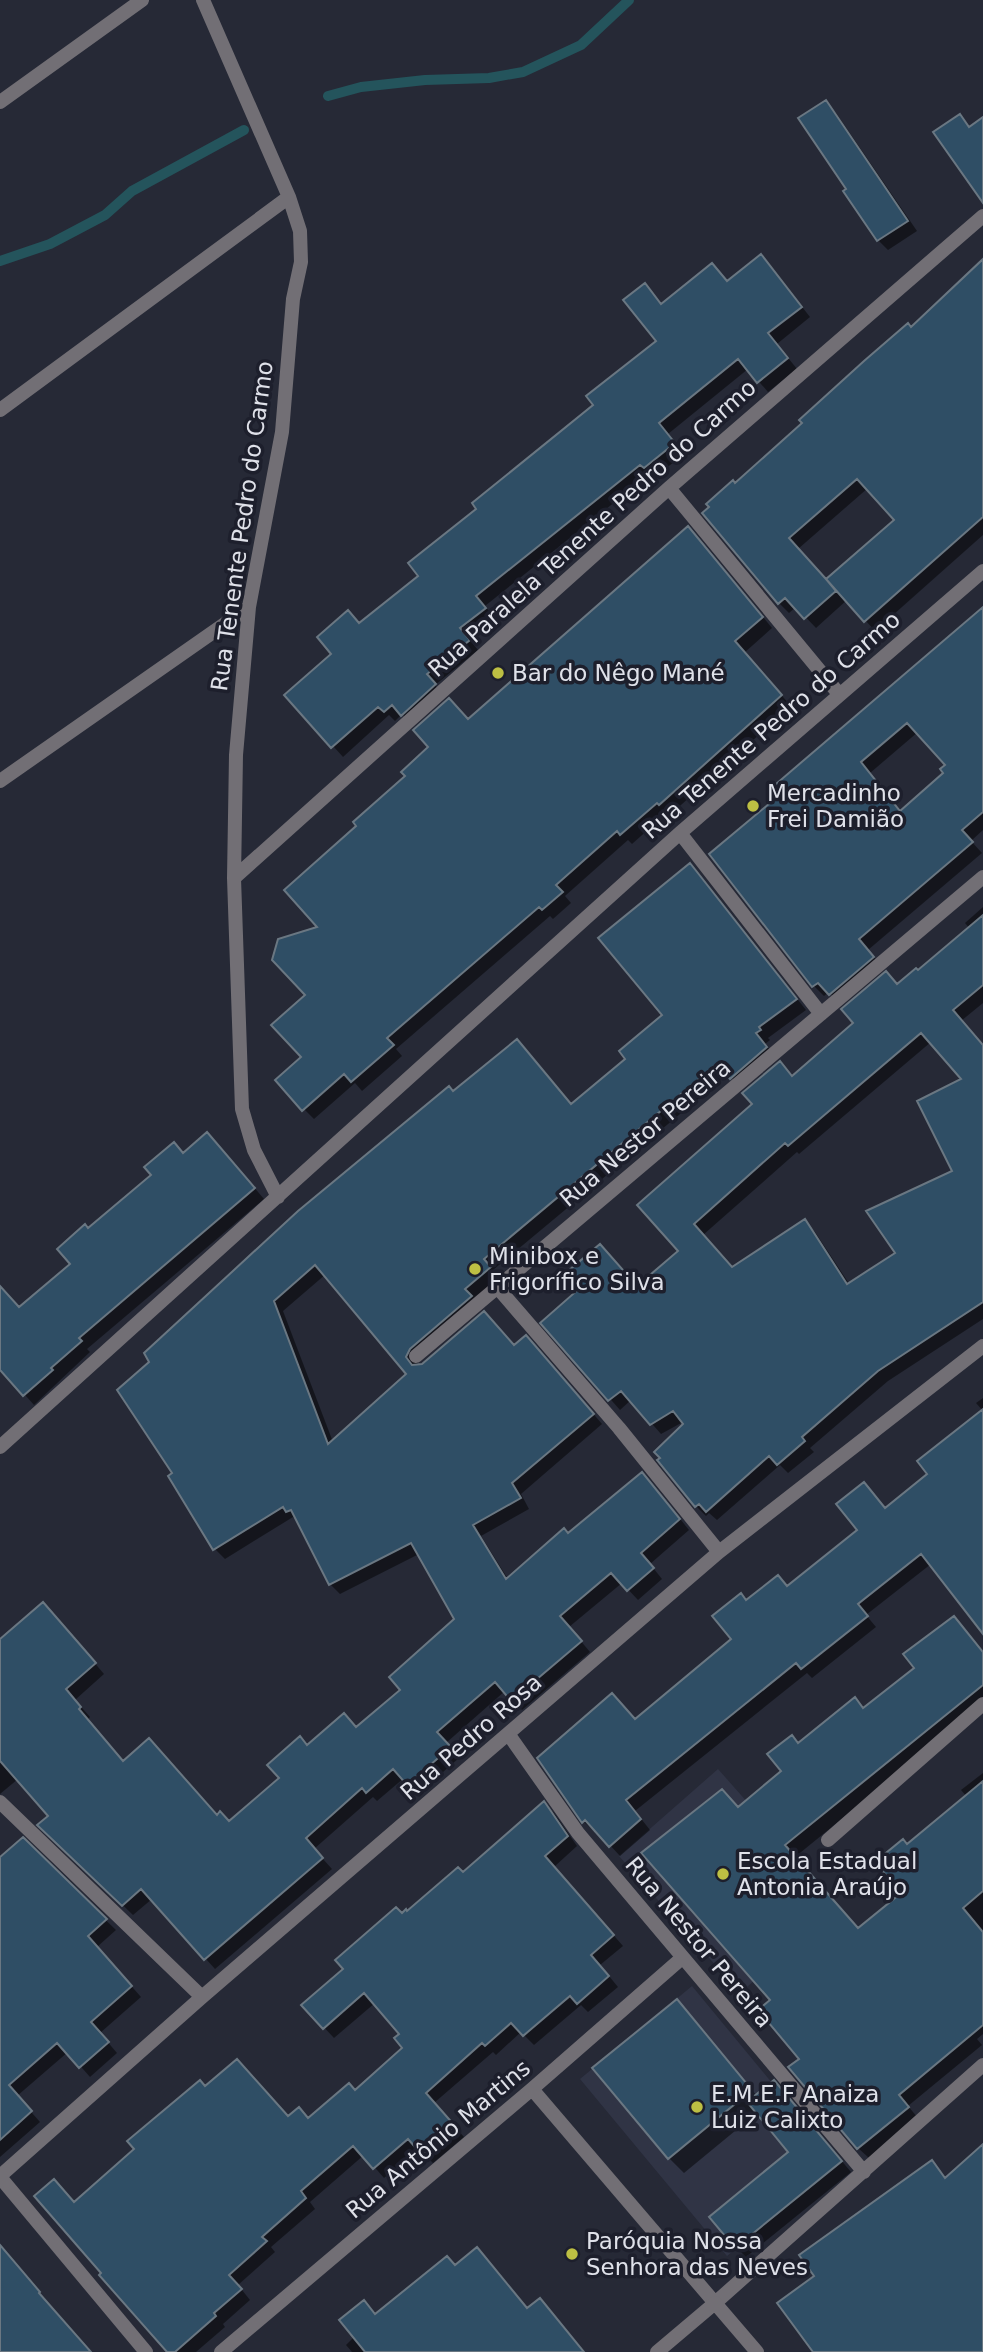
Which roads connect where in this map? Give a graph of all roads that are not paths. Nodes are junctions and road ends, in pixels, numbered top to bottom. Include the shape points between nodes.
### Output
1 (142, 0) edge
2 (203, 0) edge
3 (0, 102) edge
4 (289, 197) junction
5 (983, 216) edge
6 (0, 410) edge
7 (669, 488) junction
8 (983, 570) edge
9 (249, 607) junction
10 (839, 694) junction
11 (0, 782) edge
12 (680, 833) junction
13 (983, 877) edge
14 (234, 878) junction
15 (821, 1014) junction
16 (278, 1197) junction
17 (497, 1287) junction
18 (983, 1346) edge
19 (416, 1356) dead end
20 (0, 1447) edge
21 (719, 1552) junction
22 (983, 1704) edge
23 (509, 1735) junction
24 (1, 1805) edge
25 (828, 1840) dead end
26 (682, 1958) junction
27 (202, 1997) junction
28 (983, 2064) edge
29 (532, 2089) junction
30 (864, 2172) junction
31 (0, 2176) edge
32 (715, 2303) junction
33 (146, 2352) edge
34 (221, 2352) edge
35 (657, 2352) edge
36 (757, 2352) edge

1 - 3 street
2 - 4 street, Rua Tenente Pedro do Carmo
4 - 6 street
4 - 9 street, Rua Tenente Pedro do Carmo via 300,231 301,262 293,299 282,432
5 - 7 street, Rua Paralela Tenente Pedro do Carmo
7 - 10 street
7 - 14 street, Rua Paralela Tenente Pedro do Carmo
8 - 10 street, Rua Tenente Pedro do Carmo
9 - 11 street
9 - 14 street, Rua Tenente Pedro do Carmo via 236,755
10 - 12 street, Rua Tenente Pedro do Carmo
12 - 15 street
12 - 16 street, Rua Tenente Pedro do Carmo
13 - 15 street, Rua Nestor Pereira
14 - 16 street, Rua Tenente Pedro do Carmo via 242,1109 254,1150
15 - 17 street, Rua Nestor Pereira
16 - 20 street, Rua Tenente Pedro do Carmo
17 - 19 street, Rua Nestor Pereira
17 - 21 street
18 - 21 street, Rua Pedro Rosa
21 - 23 street, Rua Pedro Rosa
22 - 25 street
23 - 26 street, Rua Nestor Pereira via 578,1833
23 - 27 street, Rua Pedro Rosa
24 - 27 street
26 - 29 street, Rua Antônio Martins
26 - 30 street, Rua Nestor Pereira
27 - 31 street, Rua Pedro Rosa
28 - 30 street
29 - 32 street
29 - 34 street, Rua Antônio Martins
30 - 32 street
31 - 33 street
32 - 35 street
32 - 36 street

